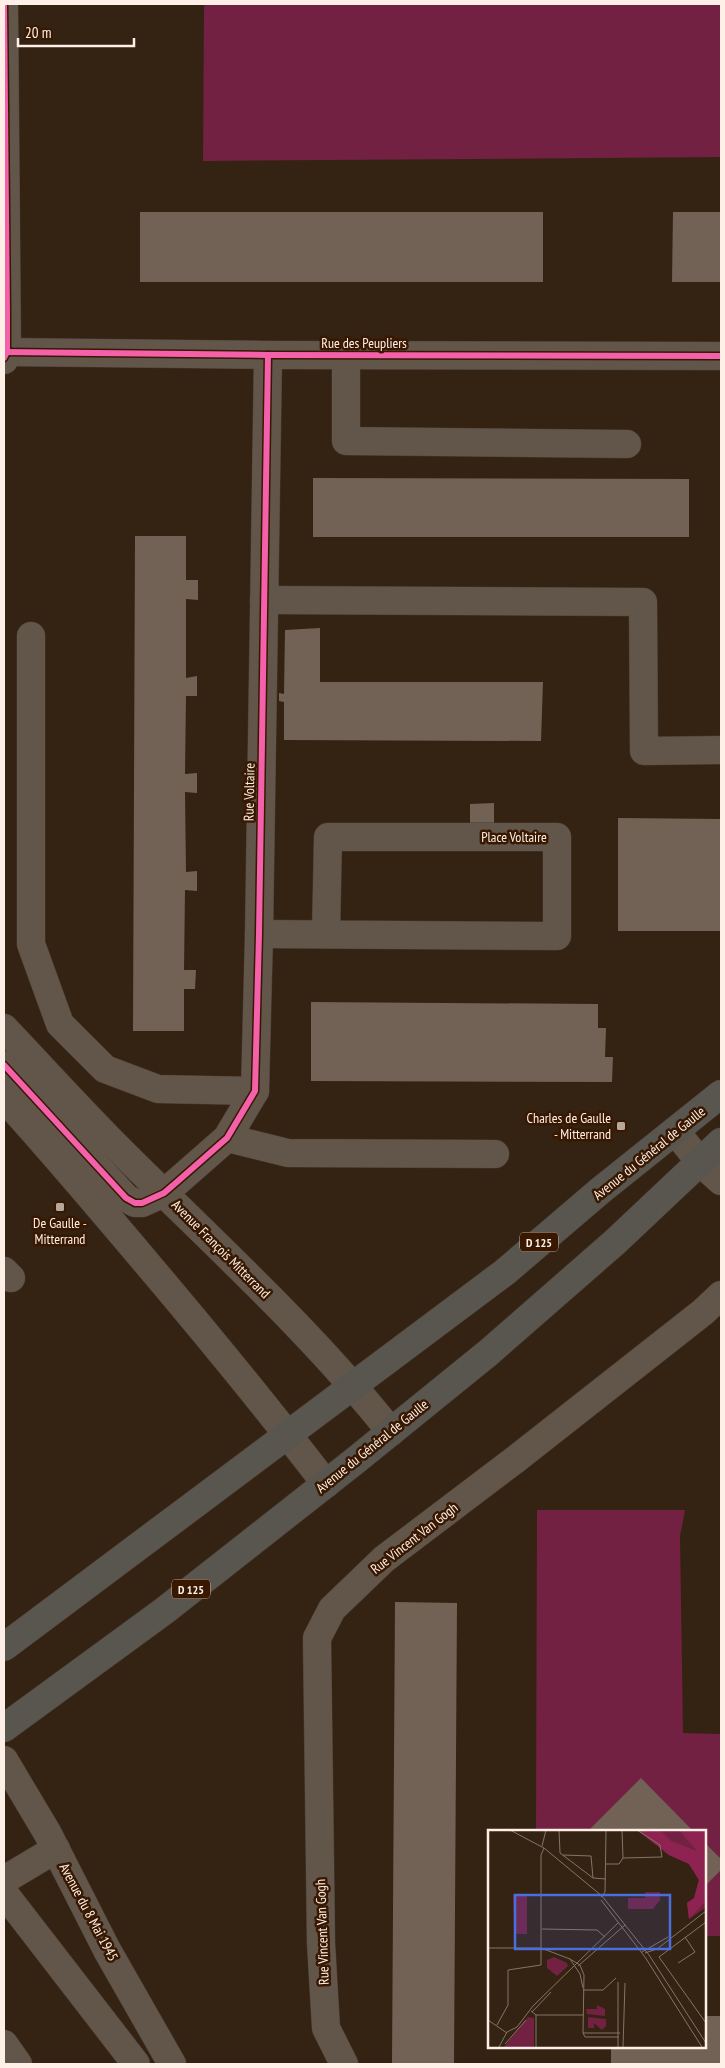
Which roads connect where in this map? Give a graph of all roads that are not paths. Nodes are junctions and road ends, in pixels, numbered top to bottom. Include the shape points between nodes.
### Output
1 (4, 4) edge
2 (5, 355) edge
3 (268, 355) junction
4 (346, 355) junction
5 (721, 356) edge
6 (627, 444) dead end
7 (264, 600) junction
8 (31, 636) dead end
9 (721, 750) edge
10 (259, 934) junction
11 (326, 934) junction
12 (4, 1028) edge
13 (4, 1065) edge
14 (255, 1091) junction
15 (721, 1094) edge
16 (4, 1098) edge
17 (675, 1131) junction
18 (227, 1138) junction
19 (721, 1142) edge
20 (495, 1154) dead end
21 (701, 1163) junction
22 (721, 1181) edge
23 (164, 1192) junction
24 (721, 1295) edge
25 (353, 1384) junction
26 (391, 1432) junction
27 (288, 1434) junction
28 (326, 1484) junction
29 (4, 1647) edge
30 (4, 1728) edge
31 (4, 1760) edge
32 (56, 1849) junction
33 (4, 1880) edge
34 (4, 1892) edge
35 (4, 2044) edge
36 (18, 2064) edge
37 (136, 2064) edge
38 (172, 2064) edge
39 (344, 2064) edge

1 - 2 street
2 - 3 street, Rue des Peupliers
3 - 4 street, Rue des Peupliers
3 - 7 street, Rue Voltaire
4 - 5 street, Rue des Peupliers
4 - 6 street via 346,441
7 - 9 street via 643,602 644,751
7 - 10 street, Rue Voltaire
8 - 14 street via 31,944 60,1024 105,1069 158,1089
10 - 11 street, Place Voltaire
10 - 14 street, Rue Voltaire
11 - 11 street, Place Voltaire via 557,936 557,837 328,837
12 - 23 street, Avenue François Mitterrand
13 - 23 street, Rue Voltaire via 126,1198 142,1203
14 - 18 street, Rue Voltaire
15 - 17 main road, Avenue du Général de Gaulle / D 125
16 - 27 street via 55,1154
17 - 21 street
17 - 25 main road, Avenue du Général de Gaulle / D 125 via 504,1272
18 - 20 street via 288,1153
18 - 23 street, Rue Voltaire
19 - 21 main road, Avenue du Général de Gaulle / D 125
21 - 22 street
21 - 26 main road, Avenue du Général de Gaulle / D 125 via 496,1346
23 - 25 street, Avenue François Mitterrand
24 - 39 street, Rue Vincent Van Gogh via 384,1559 332,1609 317,1638 321,1943 326,2028
25 - 26 street, Avenue François Mitterrand
25 - 27 main road, Avenue du Général de Gaulle / D 125
26 - 28 main road, Avenue du Général de Gaulle / D 125
27 - 28 street
27 - 29 main road, Avenue du Général de Gaulle / D 125
28 - 30 main road, Avenue du Général de Gaulle / D 125 via 164,1611
31 - 32 street, Avenue du 8 Mai 1945
32 - 33 street
32 - 38 street, Avenue du 8 Mai 1945 via 107,1950
34 - 37 street
35 - 36 street

